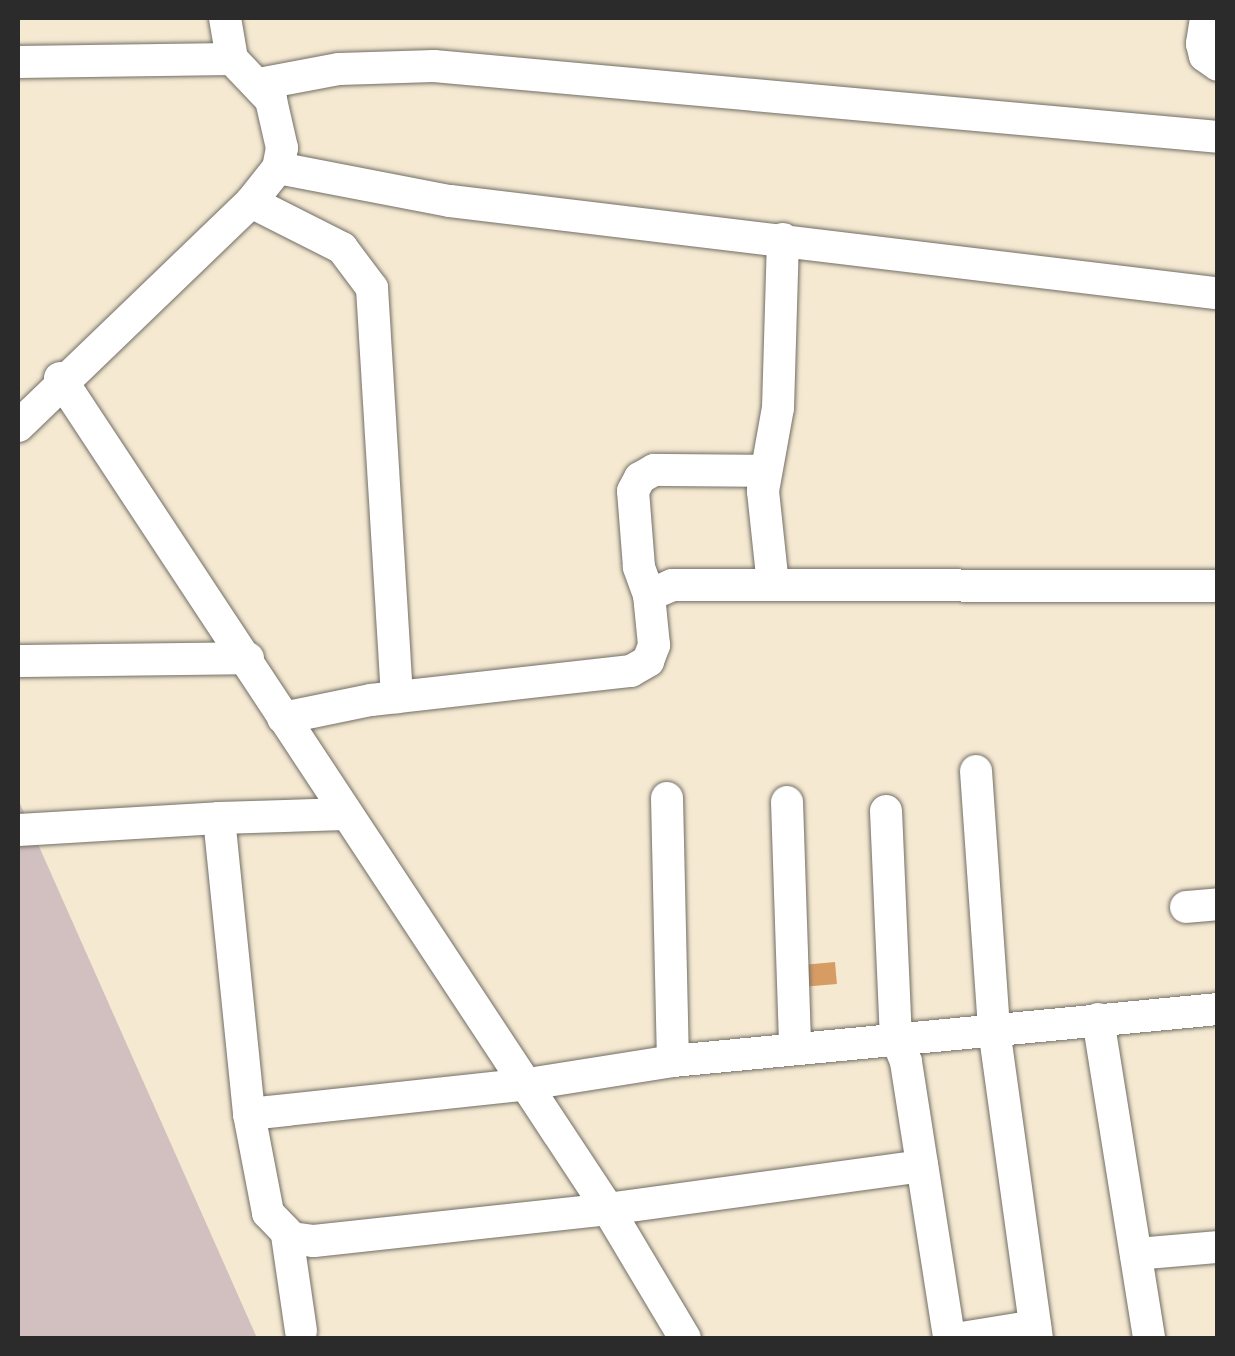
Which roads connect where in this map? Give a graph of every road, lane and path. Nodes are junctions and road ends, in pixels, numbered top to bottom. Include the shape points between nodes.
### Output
1 (224, 18) edge
2 (1206, 18) edge
3 (232, 59) junction
4 (18, 62) edge
5 (1218, 65) edge
6 (259, 84) junction
7 (1218, 137) edge
8 (278, 168) junction
9 (251, 202) junction
10 (784, 240) junction
11 (1216, 293) edge
12 (60, 378) junction
13 (18, 426) edge
14 (766, 470) junction
15 (773, 585) junction
16 (1218, 586) edge
17 (649, 595) junction
18 (248, 658) junction
19 (18, 661) edge
20 (398, 697) junction
21 (284, 718) junction
22 (976, 771) dead end
23 (667, 798) dead end
24 (787, 802) dead end
25 (886, 811) dead end
26 (345, 814) junction
27 (219, 818) junction
28 (18, 830) edge
29 (1218, 1009) edge
30 (1098, 1019) junction
31 (994, 1029) junction
32 (896, 1037) junction
33 (794, 1048) junction
34 (673, 1060) junction
35 (522, 1085) junction
36 (249, 1114) junction
37 (922, 1166) junction
38 (608, 1209) junction
39 (287, 1235) junction
40 (1218, 1247) edge
41 (1136, 1254) junction
42 (301, 1331) dead end
43 (1036, 1332) edge
44 (685, 1338) edge
45 (949, 1338) edge
46 (962, 1338) edge
47 (1150, 1338) edge

1 - 3 street
2 - 5 street via 1205,56
3 - 4 street
3 - 6 street
6 - 7 street via 339,69 434,66
6 - 8 street via 281,122
8 - 9 street
8 - 10 street via 450,201
9 - 12 street
9 - 20 street via 342,248 372,288
10 - 11 street
10 - 14 street via 778,408
12 - 13 street
12 - 18 street
14 - 15 street
14 - 17 street via 654,470 640,478 633,491 639,566
15 - 16 street
15 - 17 street via 672,585
17 - 20 street via 654,645 648,661 631,671
18 - 19 street
18 - 21 street
20 - 21 street
21 - 26 street
22 - 31 street
23 - 34 street
24 - 33 street
25 - 32 street
26 - 27 street
26 - 35 street
27 - 28 street
27 - 36 street
29 - 30 street
30 - 31 street
30 - 41 street
31 - 32 street
31 - 43 street
32 - 33 street
32 - 37 street
33 - 34 street
34 - 35 street
35 - 36 street
35 - 38 street
36 - 39 street via 268,1213
37 - 38 street
37 - 45 street
38 - 39 street via 314,1242
38 - 44 street
39 - 42 street
40 - 41 street
41 - 47 street
43 - 46 street

